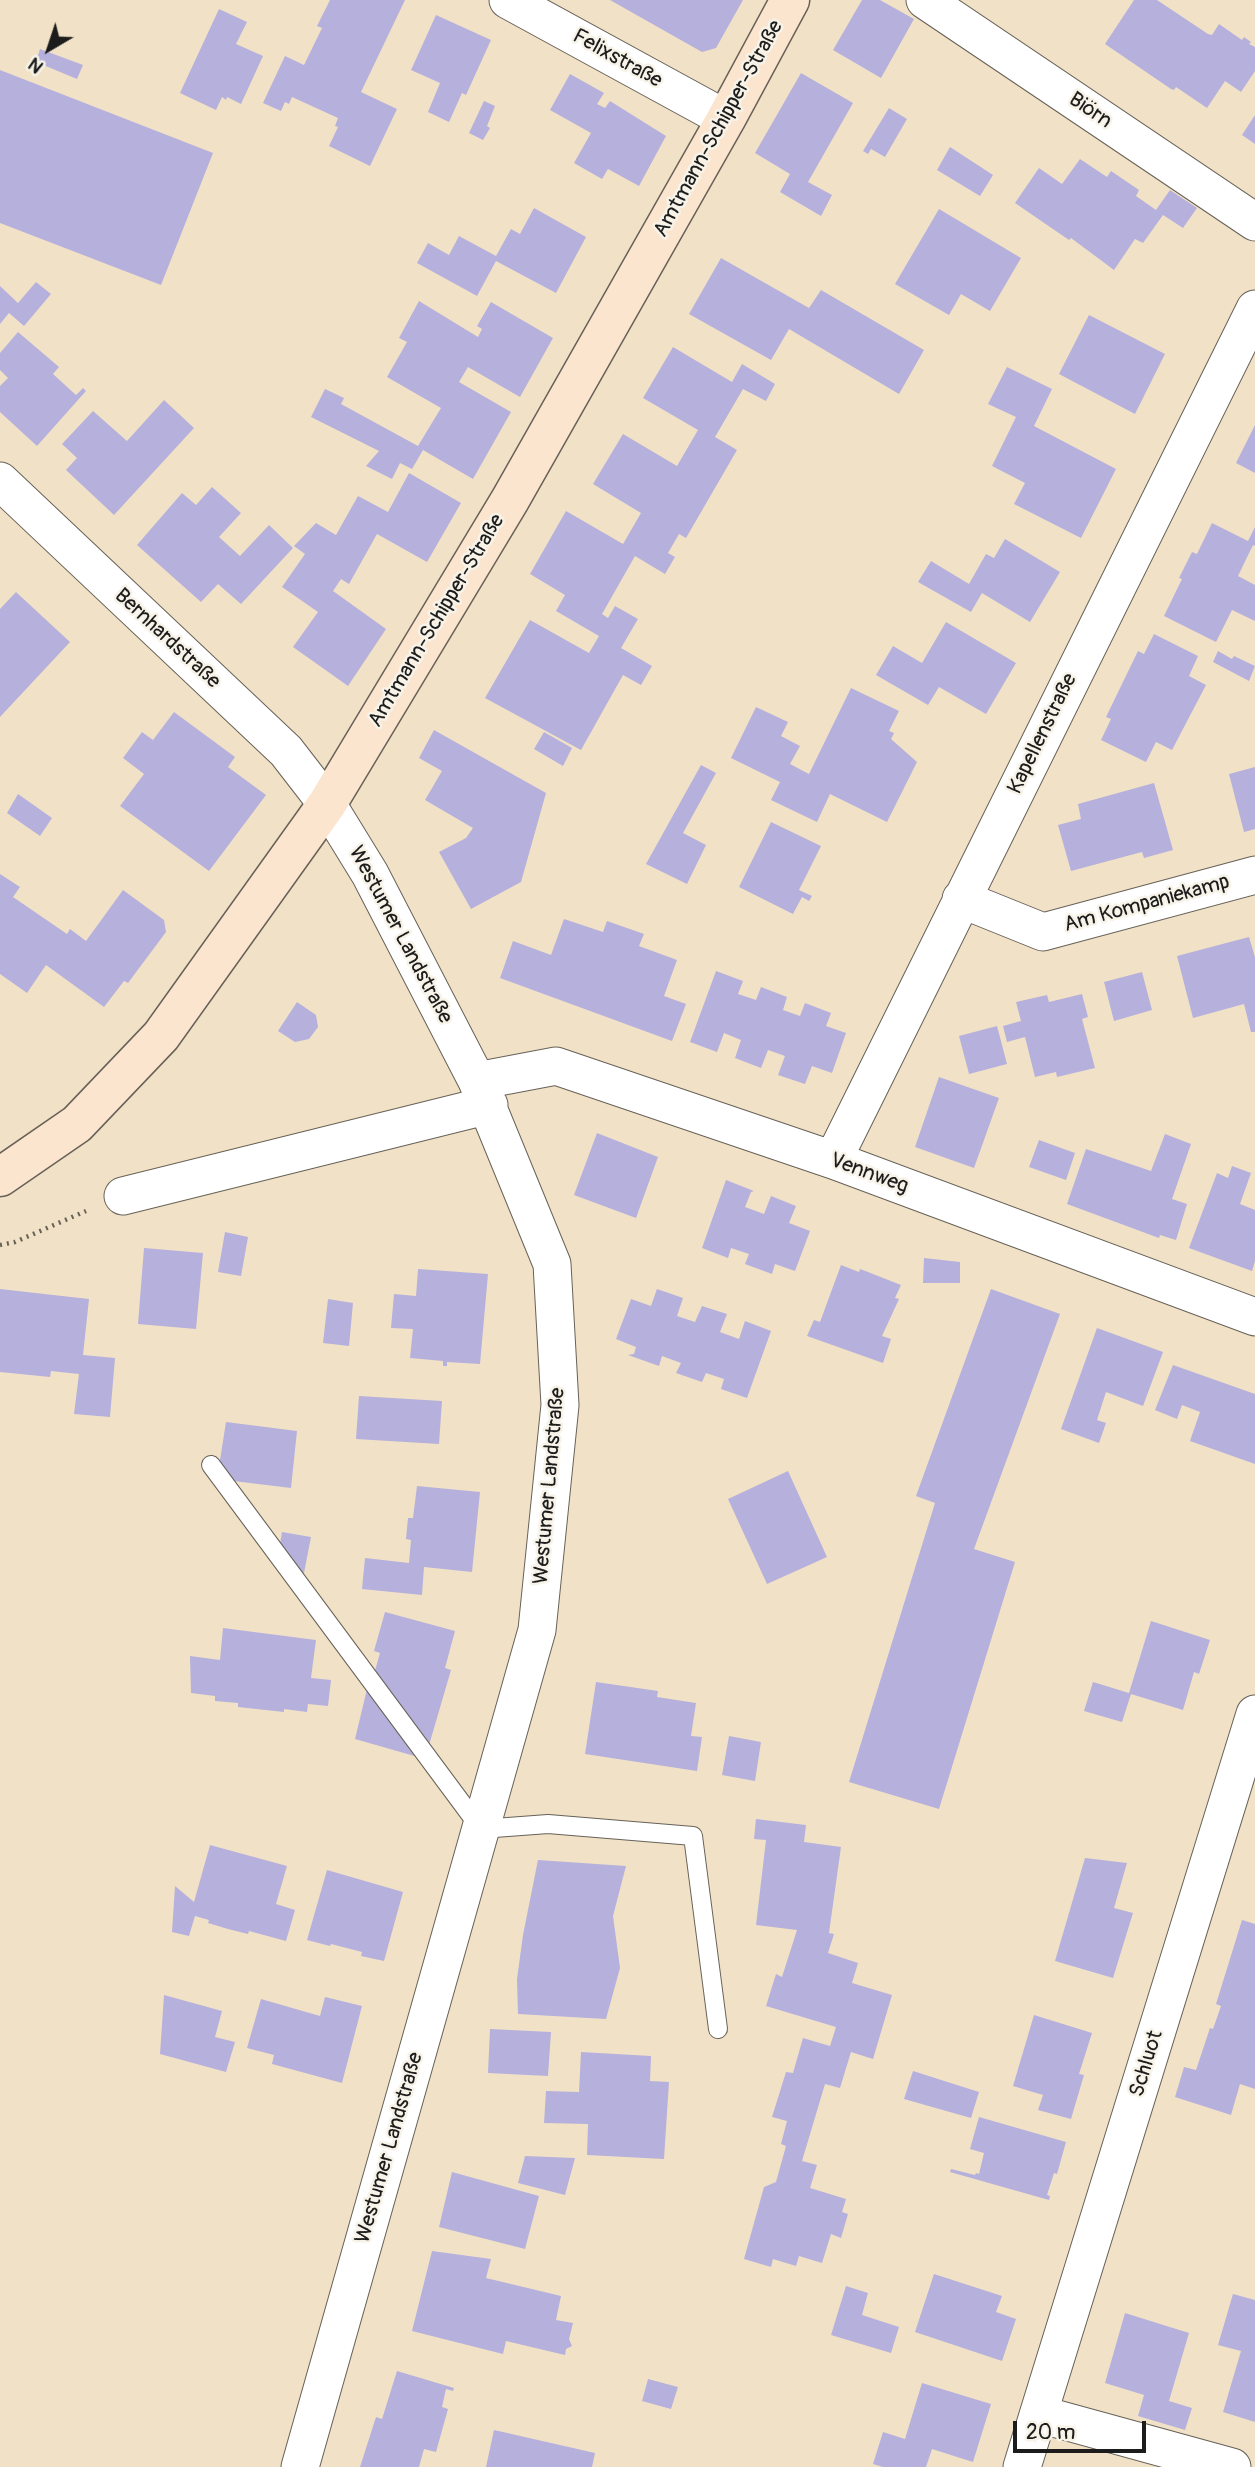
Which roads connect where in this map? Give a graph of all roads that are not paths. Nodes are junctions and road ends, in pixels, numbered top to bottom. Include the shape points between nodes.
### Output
1 (508, 0) edge
2 (790, 0) edge
3 (925, 0) edge
4 (726, 119) junction
5 (1255, 222) edge
6 (1255, 309) edge
7 (0, 481) edge
8 (327, 804) junction
9 (1255, 875) edge
10 (961, 900) junction
11 (483, 1093) junction
12 (833, 1160) junction
13 (0, 1177) edge
14 (122, 1196) road end
15 (1255, 1317) edge
16 (211, 1465) dead end
17 (1255, 1714) edge
18 (481, 1829) junction
19 (719, 2029) dead end
20 (1039, 2414) junction
21 (300, 2467) edge
22 (1023, 2467) edge
23 (1232, 2467) edge

1 - 4 street, Felixstraße
2 - 4 street, Amtmann-Schipper-Straße
3 - 5 street, Biörn
4 - 8 street, Amtmann-Schipper-Straße via 510,500
6 - 10 street, Kapellenstraße
7 - 8 street, Bernhardstraße via 286,751
8 - 11 street, Westumer Landstraße via 370,874
8 - 13 street, Amtmann-Schipper-Straße via 160,1036 77,1124
9 - 10 street, Am Kompaniekamp via 1043,932
10 - 12 street, Kapellenstraße
11 - 12 street, Vennweg via 556,1066
11 - 14 street
11 - 18 street, Westumer Landstraße via 552,1264 560,1405 537,1630
12 - 15 street, Vennweg
16 - 18 lane
17 - 20 street, Schluot
18 - 19 lane via 548,1824 693,1836
18 - 21 street, Westumer Landstraße
20 - 22 street, Schluot
20 - 23 street

